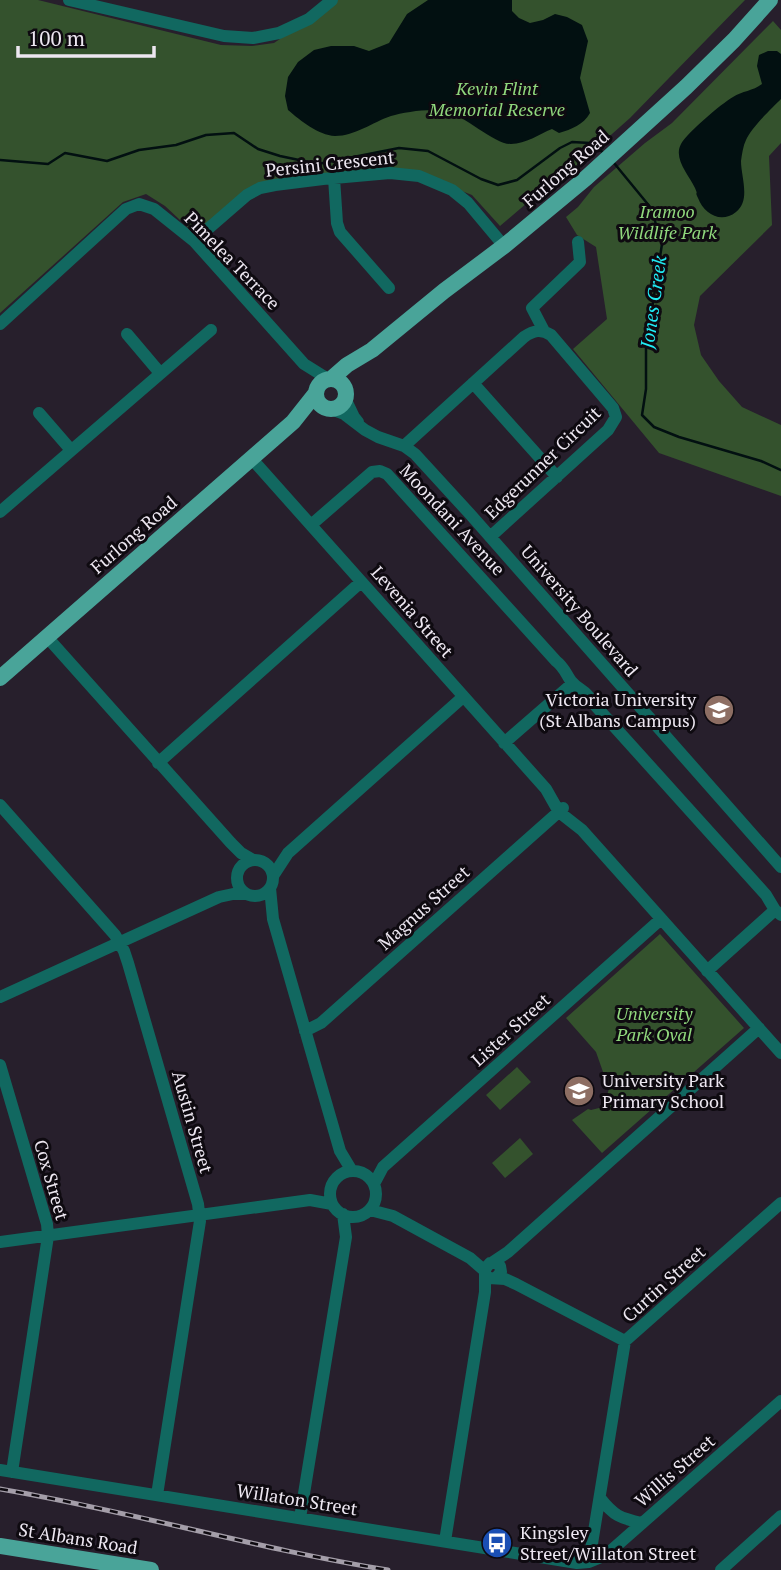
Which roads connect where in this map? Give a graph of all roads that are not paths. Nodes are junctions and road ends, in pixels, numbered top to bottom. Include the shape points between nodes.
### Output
1 (69, 0) edge
2 (770, 0) edge
3 (324, 3) edge
4 (124, 6) edge
5 (334, 178) junction
6 (194, 241) junction
7 (578, 242) dead end
8 (505, 246) junction
9 (389, 288) dead end
10 (0, 324) edge
11 (211, 330) dead end
12 (544, 331) junction
13 (127, 334) dead end
14 (372, 350) junction
15 (160, 373) junction
16 (473, 383) junction
17 (323, 386) junction
18 (345, 394) junction
19 (327, 408) junction
20 (39, 413) dead end
21 (293, 422) junction
22 (365, 430) junction
23 (404, 446) junction
24 (71, 450) junction
25 (251, 459) junction
26 (557, 477) junction
27 (0, 512) edge
28 (311, 525) junction
29 (491, 537) junction
30 (361, 582) junction
31 (47, 637) junction
32 (0, 678) edge
33 (570, 685) junction
34 (463, 697) junction
35 (504, 743) junction
36 (158, 763) junction
37 (0, 805) edge
38 (561, 810) junction
39 (231, 844) junction
40 (288, 853) junction
41 (257, 860) junction
42 (781, 867) edge
43 (238, 872) junction
44 (272, 882) junction
45 (249, 896) junction
46 (219, 897) junction
47 (777, 916) edge
48 (273, 919) junction
49 (661, 919) junction
50 (120, 942) junction
51 (707, 971) junction
52 (0, 998) edge
53 (759, 1028) junction
54 (305, 1031) junction
55 (781, 1053) edge
56 (0, 1065) edge
57 (340, 1151) junction
58 (339, 1176) junction
59 (364, 1176) junction
60 (331, 1189) junction
61 (310, 1200) junction
62 (781, 1203) edge
63 (332, 1204) junction
64 (372, 1204) junction
65 (200, 1214) junction
66 (349, 1215) junction
67 (48, 1236) junction
68 (0, 1242) edge
69 (493, 1270) junction
70 (625, 1341) junction
71 (781, 1401) edge
72 (6, 1471) edge
73 (157, 1495) junction
74 (600, 1498) junction
75 (781, 1516) edge
76 (300, 1518) junction
77 (642, 1523) junction
78 (445, 1541) junction
79 (0, 1546) edge
80 (589, 1562) junction
81 (151, 1570) edge
82 (721, 1570) edge

1 - 4 street
2 - 8 main road, Furlong Road via 687,87
3 - 4 street via 309,19 279,33 253,38 224,36
5 - 6 street, Persini Crescent via 260,188
5 - 8 street, Persini Crescent via 390,173 419,176 461,197
5 - 9 street via 341,232
6 - 10 street, Pimelea Terrace via 154,209 139,204 126,209
6 - 17 street, Pimelea Terrace
7 - 12 street via 580,262 532,307
8 - 14 main road, Furlong Road
11 - 15 street
12 - 16 street via 524,337
12 - 26 street, Edgerunner Circuit via 605,398 616,418
13 - 15 street
14 - 17 main road, Furlong Road
14 - 18 main road, Furlong Road via 356,369
15 - 24 street
16 - 23 street
16 - 26 street
17 - 18 main road via 340,382
17 - 19 main road via 320,404
17 - 21 main road, Furlong Road
18 - 19 main road via 337,407
18 - 22 street
19 - 21 main road, Furlong Road
19 - 22 street, University Boulevard
20 - 24 street
21 - 25 main road, Furlong Road
22 - 23 street, University Boulevard
23 - 29 street, University Boulevard
24 - 27 street
25 - 28 street, Levenia Street
25 - 31 main road, Furlong Road
26 - 29 street, Edgerunner Circuit
28 - 30 street, Levenia Street
28 - 33 street, Moondani Avenue via 372,472 387,474 563,667
29 - 42 street, University Boulevard
30 - 34 street, Levenia Street
30 - 36 street
31 - 32 main road, Furlong Road
31 - 36 street
33 - 35 street
33 - 47 street, Moondani Avenue via 585,691 770,900
34 - 35 street, Levenia Street
34 - 40 street
35 - 38 street, Levenia Street via 555,795
36 - 39 street
37 - 50 street, Austin Street
38 - 49 street, Levenia Street via 577,820
38 - 54 street, Magnus Street via 321,1023
39 - 41 street
39 - 43 street
40 - 41 street
40 - 44 street
41 - 43 street via 248,861
41 - 44 street via 269,867
43 - 45 street via 238,887
43 - 46 street
44 - 45 street via 263,895
44 - 48 street
45 - 46 street
45 - 48 street
46 - 50 street
47 - 51 street
48 - 54 street
49 - 51 street, Levenia Street
49 - 59 street, Lister Street via 383,1167
50 - 52 street
50 - 65 street, Austin Street
51 - 53 street, Levenia Street
53 - 55 street, Levenia Street
53 - 69 street
54 - 57 street
56 - 67 street, Cox Street
57 - 58 street
57 - 59 street
58 - 59 street
58 - 60 street
59 - 64 street via 376,1191
60 - 61 street
60 - 63 street
61 - 63 street
61 - 65 street
62 - 70 street, Curtin Street
63 - 66 street
64 - 66 street via 366,1213
64 - 69 street
65 - 67 street
65 - 73 street, Austin Street
66 - 76 street
67 - 68 street
67 - 72 street, Cox Street
69 - 70 street
69 - 78 street via 485,1292
70 - 74 street, Curtin Street
71 - 77 street, Willis Street
72 - 73 street, Willaton Street
73 - 76 street, Willaton Street
74 - 77 street via 619,1518
74 - 80 street, Curtin Street
75 - 82 street
76 - 78 street, Willaton Street
77 - 80 street, Willis Street via 606,1555
78 - 80 street, Willaton Street
79 - 81 main road, St Albans Road

